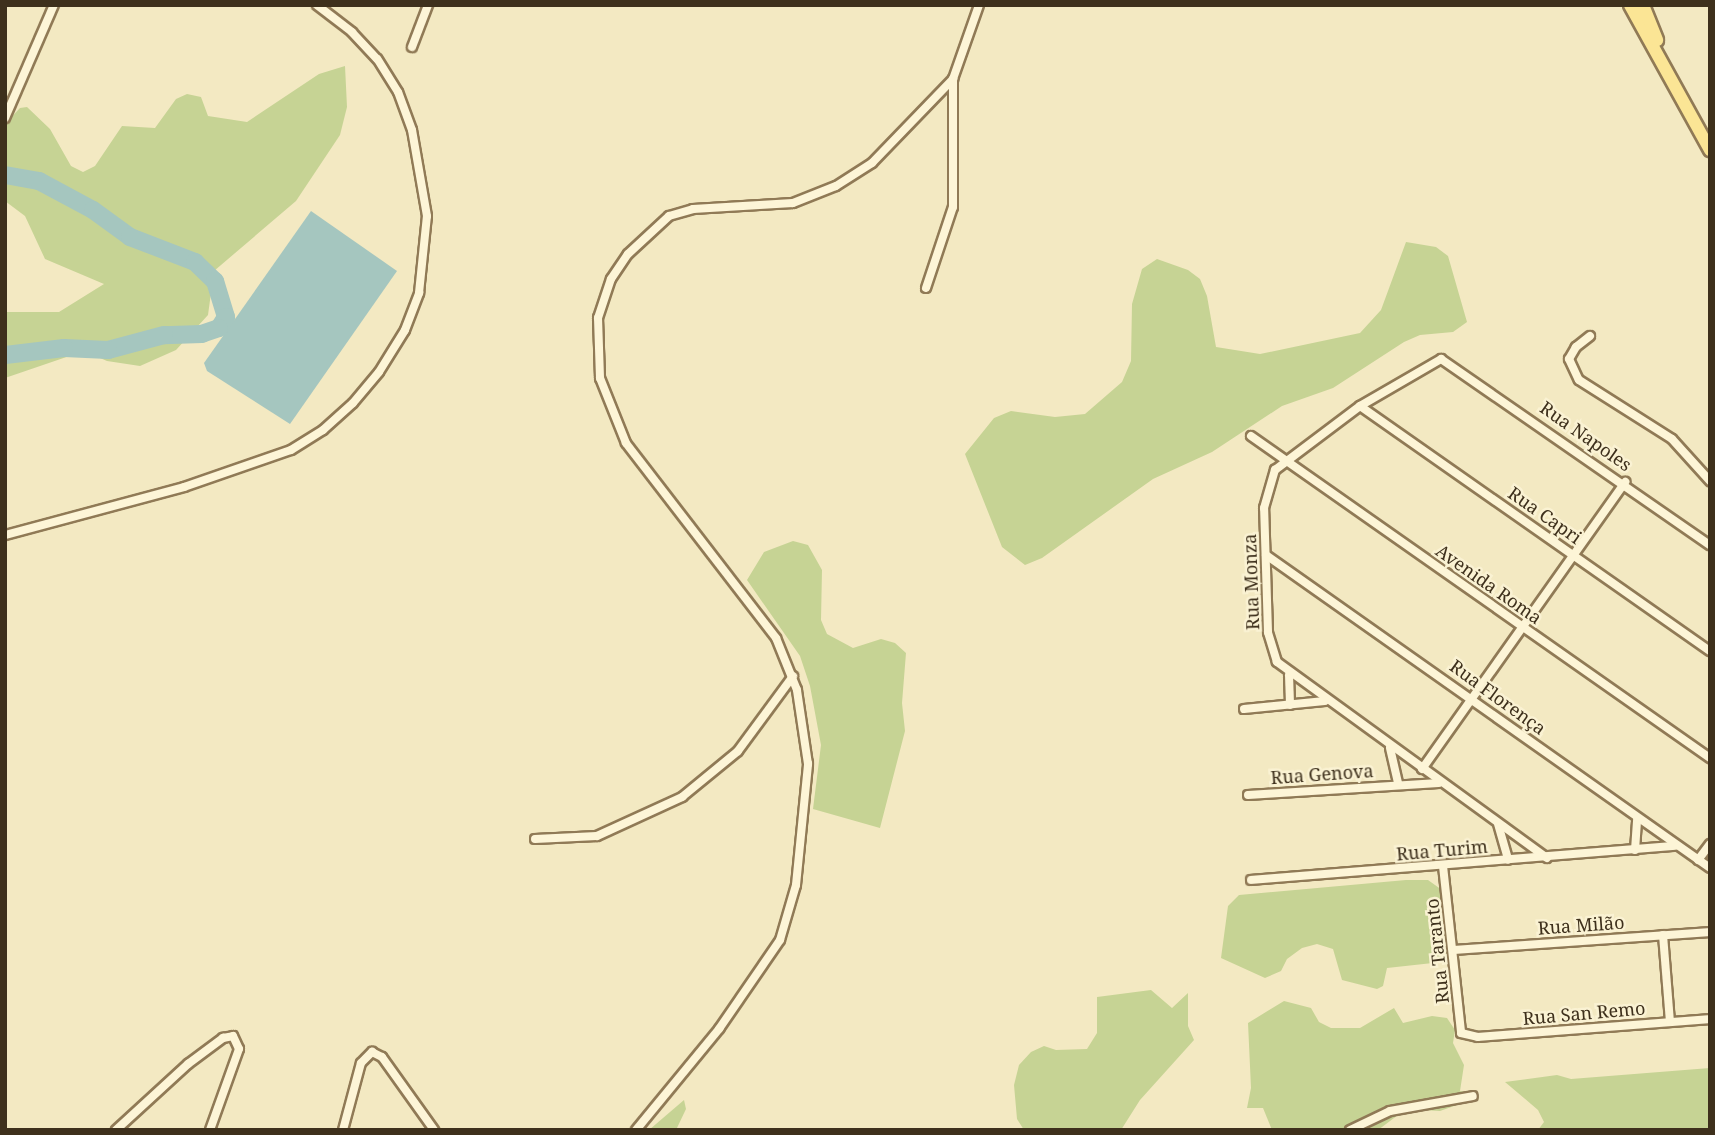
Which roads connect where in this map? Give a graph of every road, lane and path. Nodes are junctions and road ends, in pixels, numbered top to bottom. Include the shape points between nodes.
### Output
1 (54, 5) edge
2 (317, 5) edge
3 (428, 5) edge
4 (979, 5) edge
5 (1630, 5) edge
6 (1643, 5) edge
7 (412, 47) dead end
8 (1664, 60) junction
9 (953, 79) junction
10 (5, 118) edge
11 (1710, 150) edge
12 (926, 288) dead end
13 (1590, 336) dead end
14 (1441, 359) joint
15 (1360, 406) junction
16 (1251, 436) dead end
17 (1284, 459) junction
18 (1710, 481) edge
19 (1625, 482) junction
20 (5, 535) edge
21 (1710, 545) edge
22 (1574, 554) junction
23 (1266, 555) junction
24 (1523, 627) junction
25 (1710, 651) edge
26 (1289, 675) junction
27 (793, 676) junction
28 (1473, 697) junction
29 (1325, 701) junction
30 (1290, 705) junction
31 (1244, 709) dead end
32 (1390, 748) junction
33 (1710, 758) edge
34 (1422, 769) junction
35 (1439, 782) junction
36 (1398, 784) junction
37 (1248, 795) dead end
38 (1637, 818) junction
39 (1499, 824) junction
40 (535, 839) dead end
41 (1710, 844) edge
42 (1675, 846) junction
43 (1635, 850) junction
44 (1547, 858) junction
45 (1508, 860) junction
46 (1698, 860) junction
47 (1443, 866) junction
48 (1710, 868) edge
49 (1251, 880) dead end
50 (1710, 932) edge
51 (1663, 935) junction
52 (1454, 950) junction
53 (1710, 1019) edge
54 (1670, 1022) junction
55 (1461, 1033) joint
56 (1473, 1096) dead end
57 (116, 1130) edge
58 (210, 1130) edge
59 (343, 1130) edge
60 (434, 1130) edge
61 (636, 1130) edge
62 (1350, 1130) edge

1 - 10 street
2 - 20 street via 377,59 398,92 412,130 427,216 419,293 405,330 353,403 291,450 184,488
3 - 7 street
4 - 9 street
5 - 8 main road
6 - 8 main road
8 - 11 main road
9 - 12 street via 953,207
9 - 27 street via 872,163 836,186 793,203 693,209 669,216 628,254 611,279 598,318 600,378 626,443 776,638
13 - 18 street via 1569,359 1579,380 1672,439
14 - 15 street, Rua Monza
14 - 19 street, Rua Napoles
15 - 17 street, Rua Monza
15 - 22 street, Rua Capri
16 - 17 street, Avenida Roma
17 - 23 street, Rua Monza via 1266,492
17 - 24 street, Avenida Roma
19 - 21 street, Rua Napoles
19 - 22 street
22 - 24 street
22 - 25 street, Rua Capri
23 - 26 street, Rua Monza via 1268,632 1277,662
23 - 28 street, Rua Florença
24 - 28 street
24 - 33 street, Avenida Roma
26 - 29 street, Rua Monza
26 - 30 street
27 - 40 street via 738,751 682,797 597,836
27 - 61 street via 808,764 796,885 780,940 719,1029
28 - 34 street
28 - 38 street, Rua Florença
29 - 30 street
29 - 32 street, Rua Monza
30 - 31 street
32 - 34 street, Rua Monza
32 - 36 street, Rua Genova
34 - 35 street, Rua Monza
35 - 36 street, Rua Genova
35 - 39 street, Rua Monza
36 - 37 street, Rua Genova
38 - 42 street, Rua Florença
38 - 43 street
39 - 44 street, Rua Monza
39 - 45 street
41 - 46 street
42 - 43 street, Rua Turim
42 - 46 street, Rua Florença
43 - 44 street, Rua Turim
44 - 45 street, Rua Turim
45 - 47 street, Rua Turim
46 - 48 street, Rua Florença
47 - 49 street, Rua Turim
47 - 52 street, Rua Taranto
50 - 51 street, Rua Milão
51 - 52 street, Rua Milão
51 - 54 street
52 - 55 street, Rua Taranto
53 - 54 street, Rua San Remo
54 - 55 street, Rua San Remo via 1478,1037
56 - 62 street via 1390,1111
57 - 58 street via 188,1064 223,1038 233,1036 239,1049
59 - 60 street via 361,1063 369,1053 382,1057

